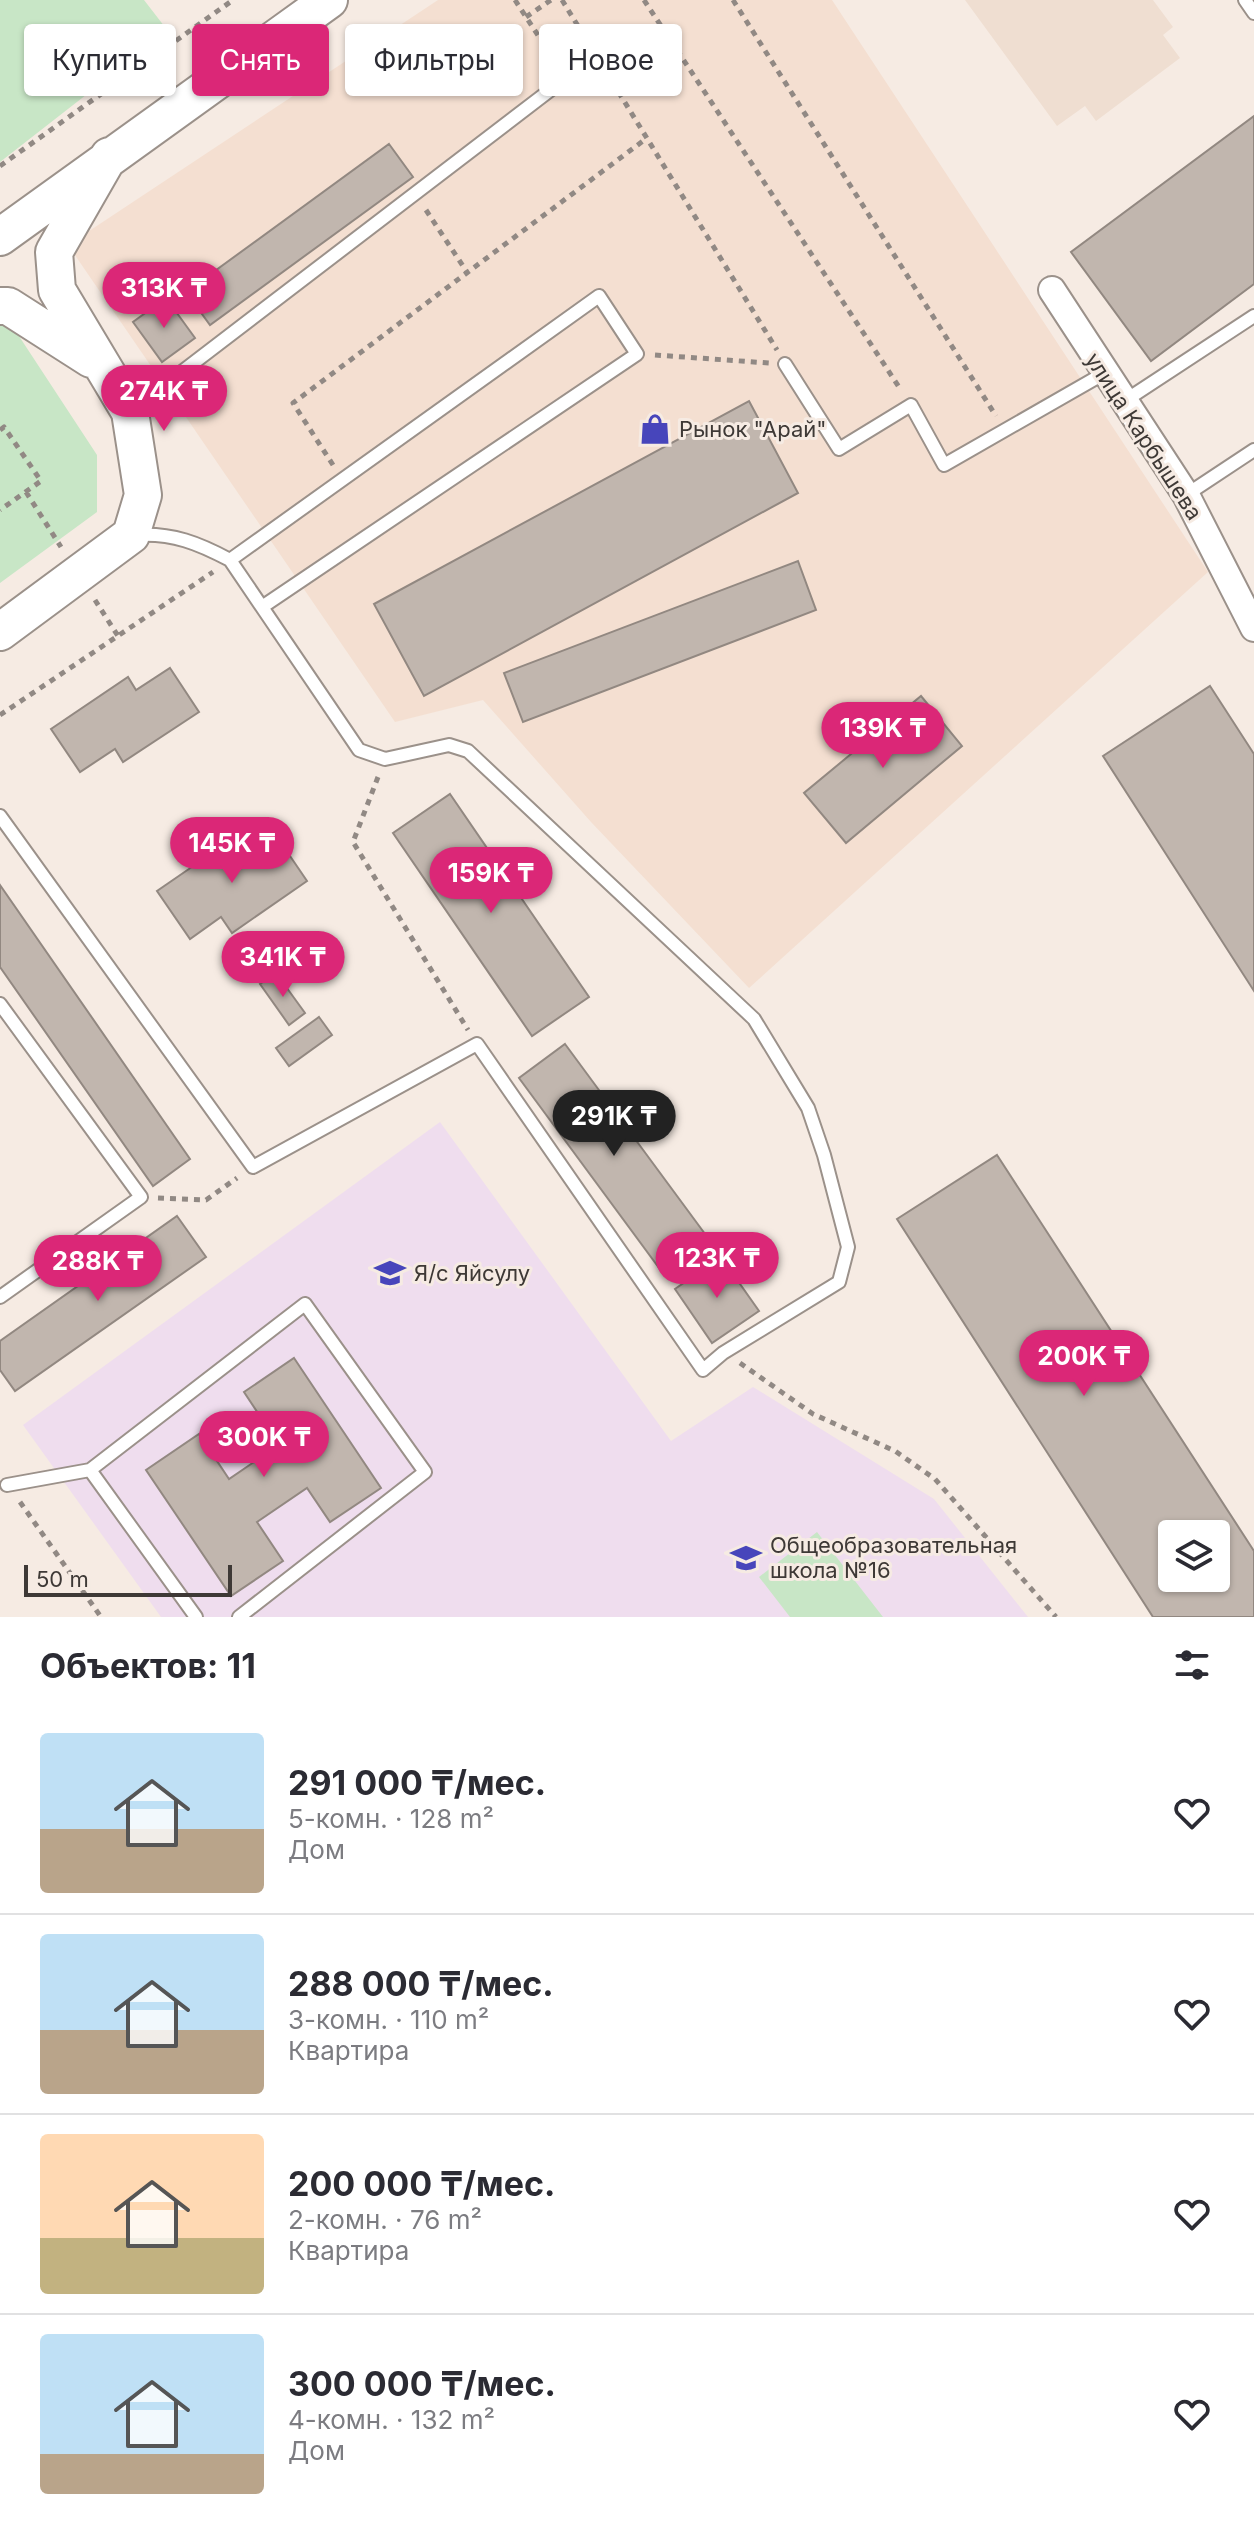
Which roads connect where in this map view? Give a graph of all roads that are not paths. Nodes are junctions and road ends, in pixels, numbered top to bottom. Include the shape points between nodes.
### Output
1 (329, 0) edge
2 (1245, 0) edge
3 (1254, 13) edge
4 (543, 96) edge
5 (109, 156) junction
6 (0, 237) edge
7 (1052, 290) dead end
8 (0, 306) edge
9 (1254, 316) edge
10 (785, 364) road end
11 (102, 367) junction
12 (1103, 374) junction
13 (1123, 402) junction
14 (130, 412) junction
15 (1254, 450) edge
16 (1186, 495) junction
17 (131, 535) junction
18 (230, 560) junction
19 (262, 607) junction
20 (1254, 628) edge
21 (0, 632) edge
22 (0, 816) edge
23 (0, 1004) edge
24 (0, 1297) edge
25 (90, 1470) junction
26 (7, 1485) road end
27 (196, 1617) edge
28 (239, 1617) edge

1 - 5 main road
2 - 3 lane
4 - 14 lane
5 - 6 main road
5 - 11 main road via 54,252 57,290
7 - 12 street, улица Карбышева
8 - 11 main road via 51,331
9 - 13 lane
10 - 12 lane via 839,449 911,405 944,465
11 - 14 main road
12 - 13 street, улица Карбышева
13 - 16 street, улица Карбышева
14 - 17 main road via 143,495
15 - 16 lane
16 - 20 street, улица Карбышева
17 - 18 lane via 196,542
17 - 21 main road
18 - 19 lane
18 - 19 lane via 599,296 637,354
19 - 22 lane via 359,750 385,759 449,745 468,751 754,1019 808,1108 840,1205 848,1247 839,1282 703,1370 477,1044 253,1167
23 - 24 lane via 141,1197
25 - 26 lane
25 - 27 lane
25 - 28 lane via 305,1304 425,1472

